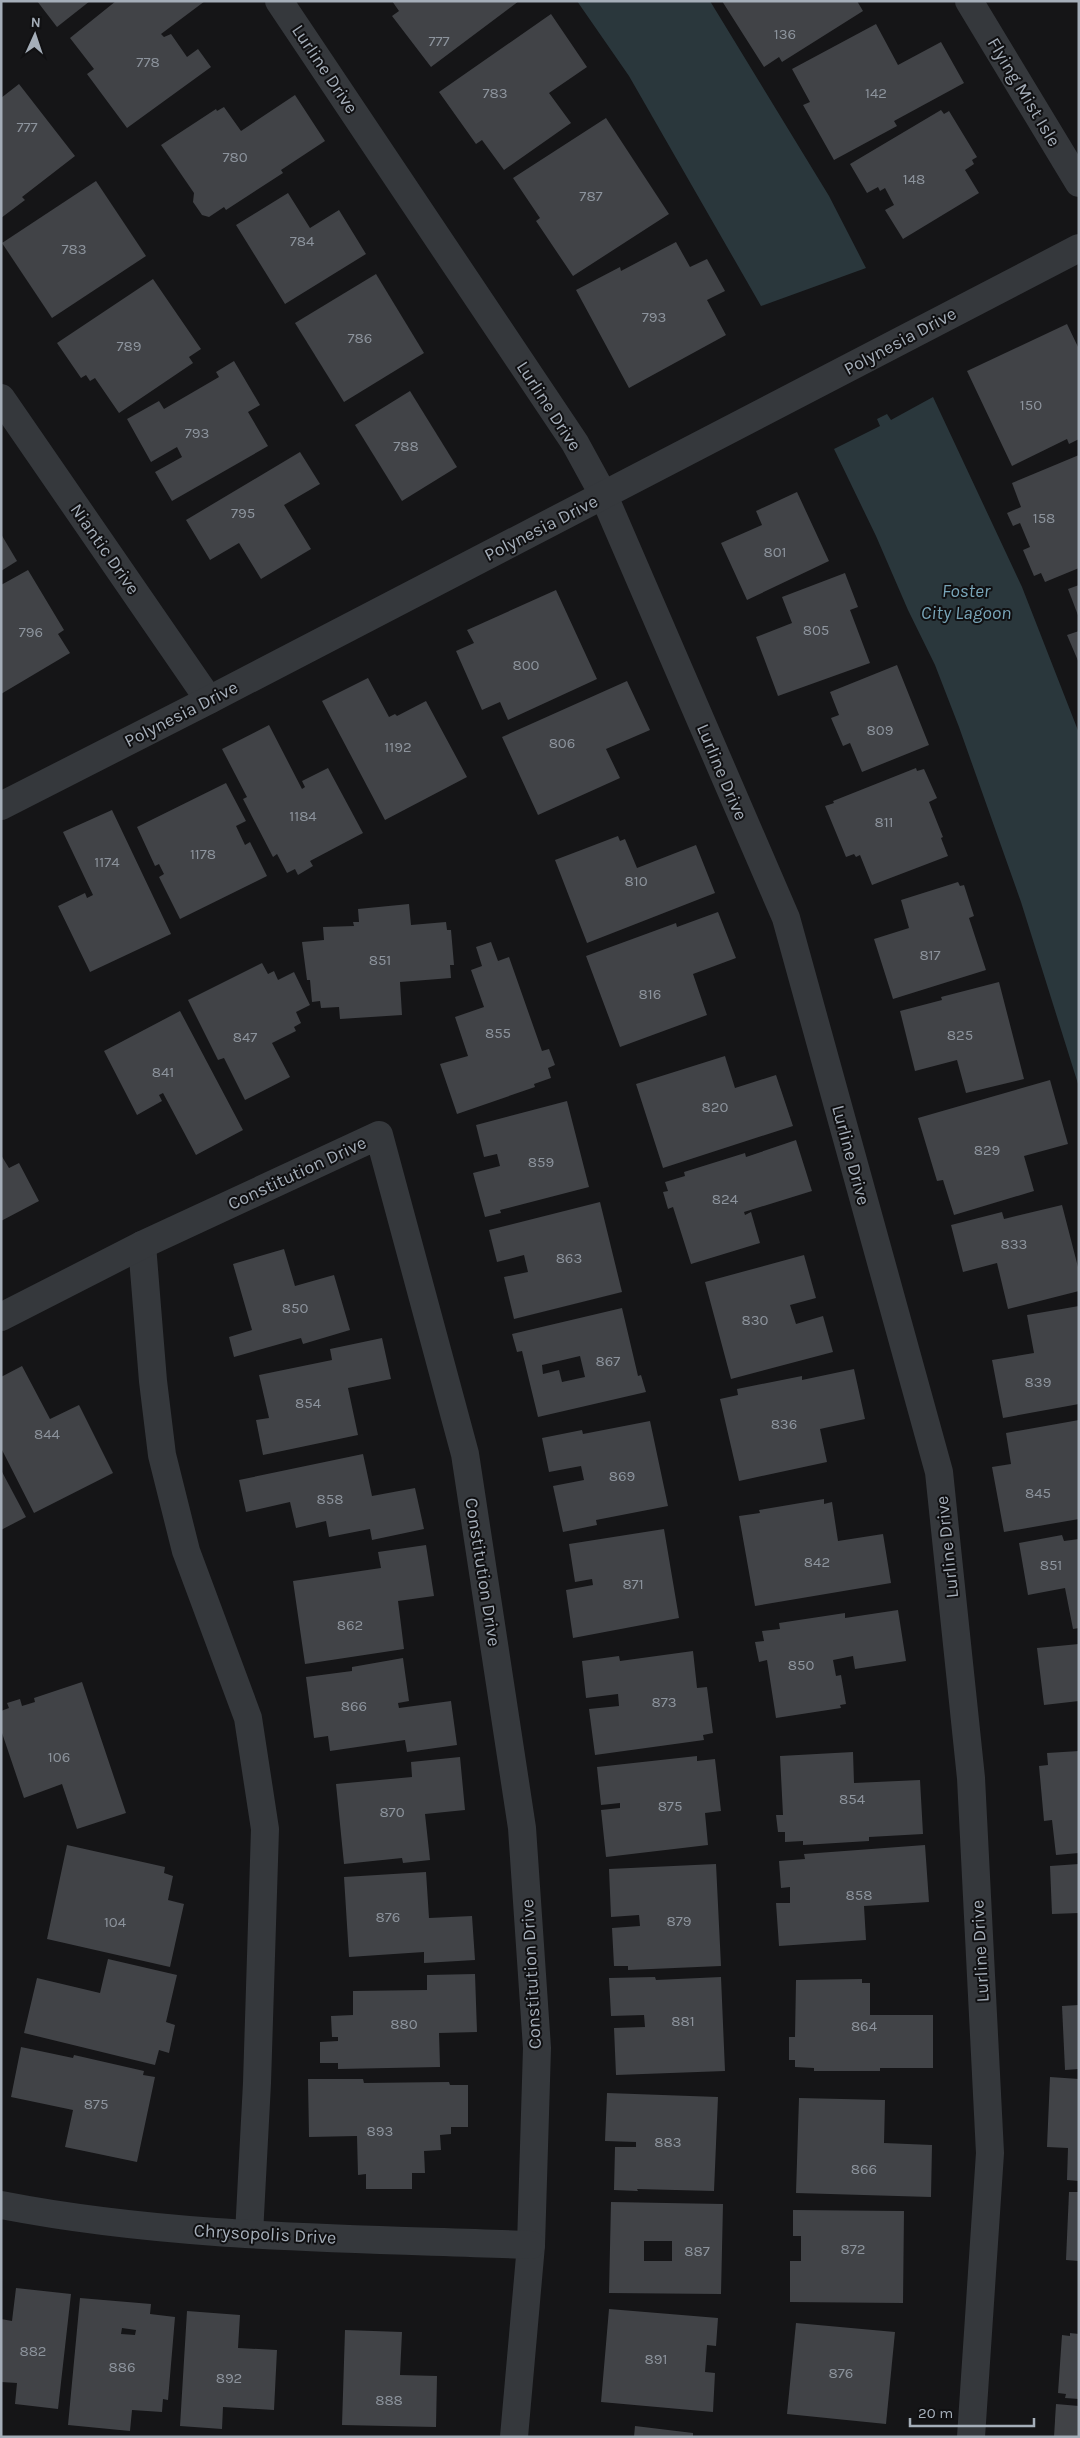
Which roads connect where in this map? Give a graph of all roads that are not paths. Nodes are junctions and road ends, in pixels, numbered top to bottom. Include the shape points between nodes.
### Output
1 (279, 1) edge
2 (969, 1) edge
3 (1079, 183) edge
4 (1079, 248) edge
5 (1, 398) edge
6 (604, 496) junction
7 (209, 700) junction
8 (1, 806) edge
9 (142, 1244) junction
10 (1, 1317) edge
11 (1, 2205) edge
12 (249, 2234) junction
13 (531, 2245) junction
14 (514, 2437) edge
15 (971, 2437) edge

1 - 6 street, Lurline Drive via 575,443
2 - 3 street, Flying Mist Isle
4 - 6 street, Polynesia Drive
5 - 7 street, Niantic Drive
6 - 7 street, Polynesia Drive
6 - 15 street, Lurline Drive via 786,918 938,1472 971,1778 990,2153
7 - 8 street, Polynesia Drive
9 - 10 street, Constitution Drive
9 - 12 street via 162,1455 186,1551 248,1718 265,1829
9 - 13 street, Constitution Drive via 379,1135 465,1454 522,1828 537,2048
11 - 12 street, Chrysopolis Drive via 165,2229
12 - 13 street, Chrysopolis Drive
13 - 14 street, Constitution Drive

